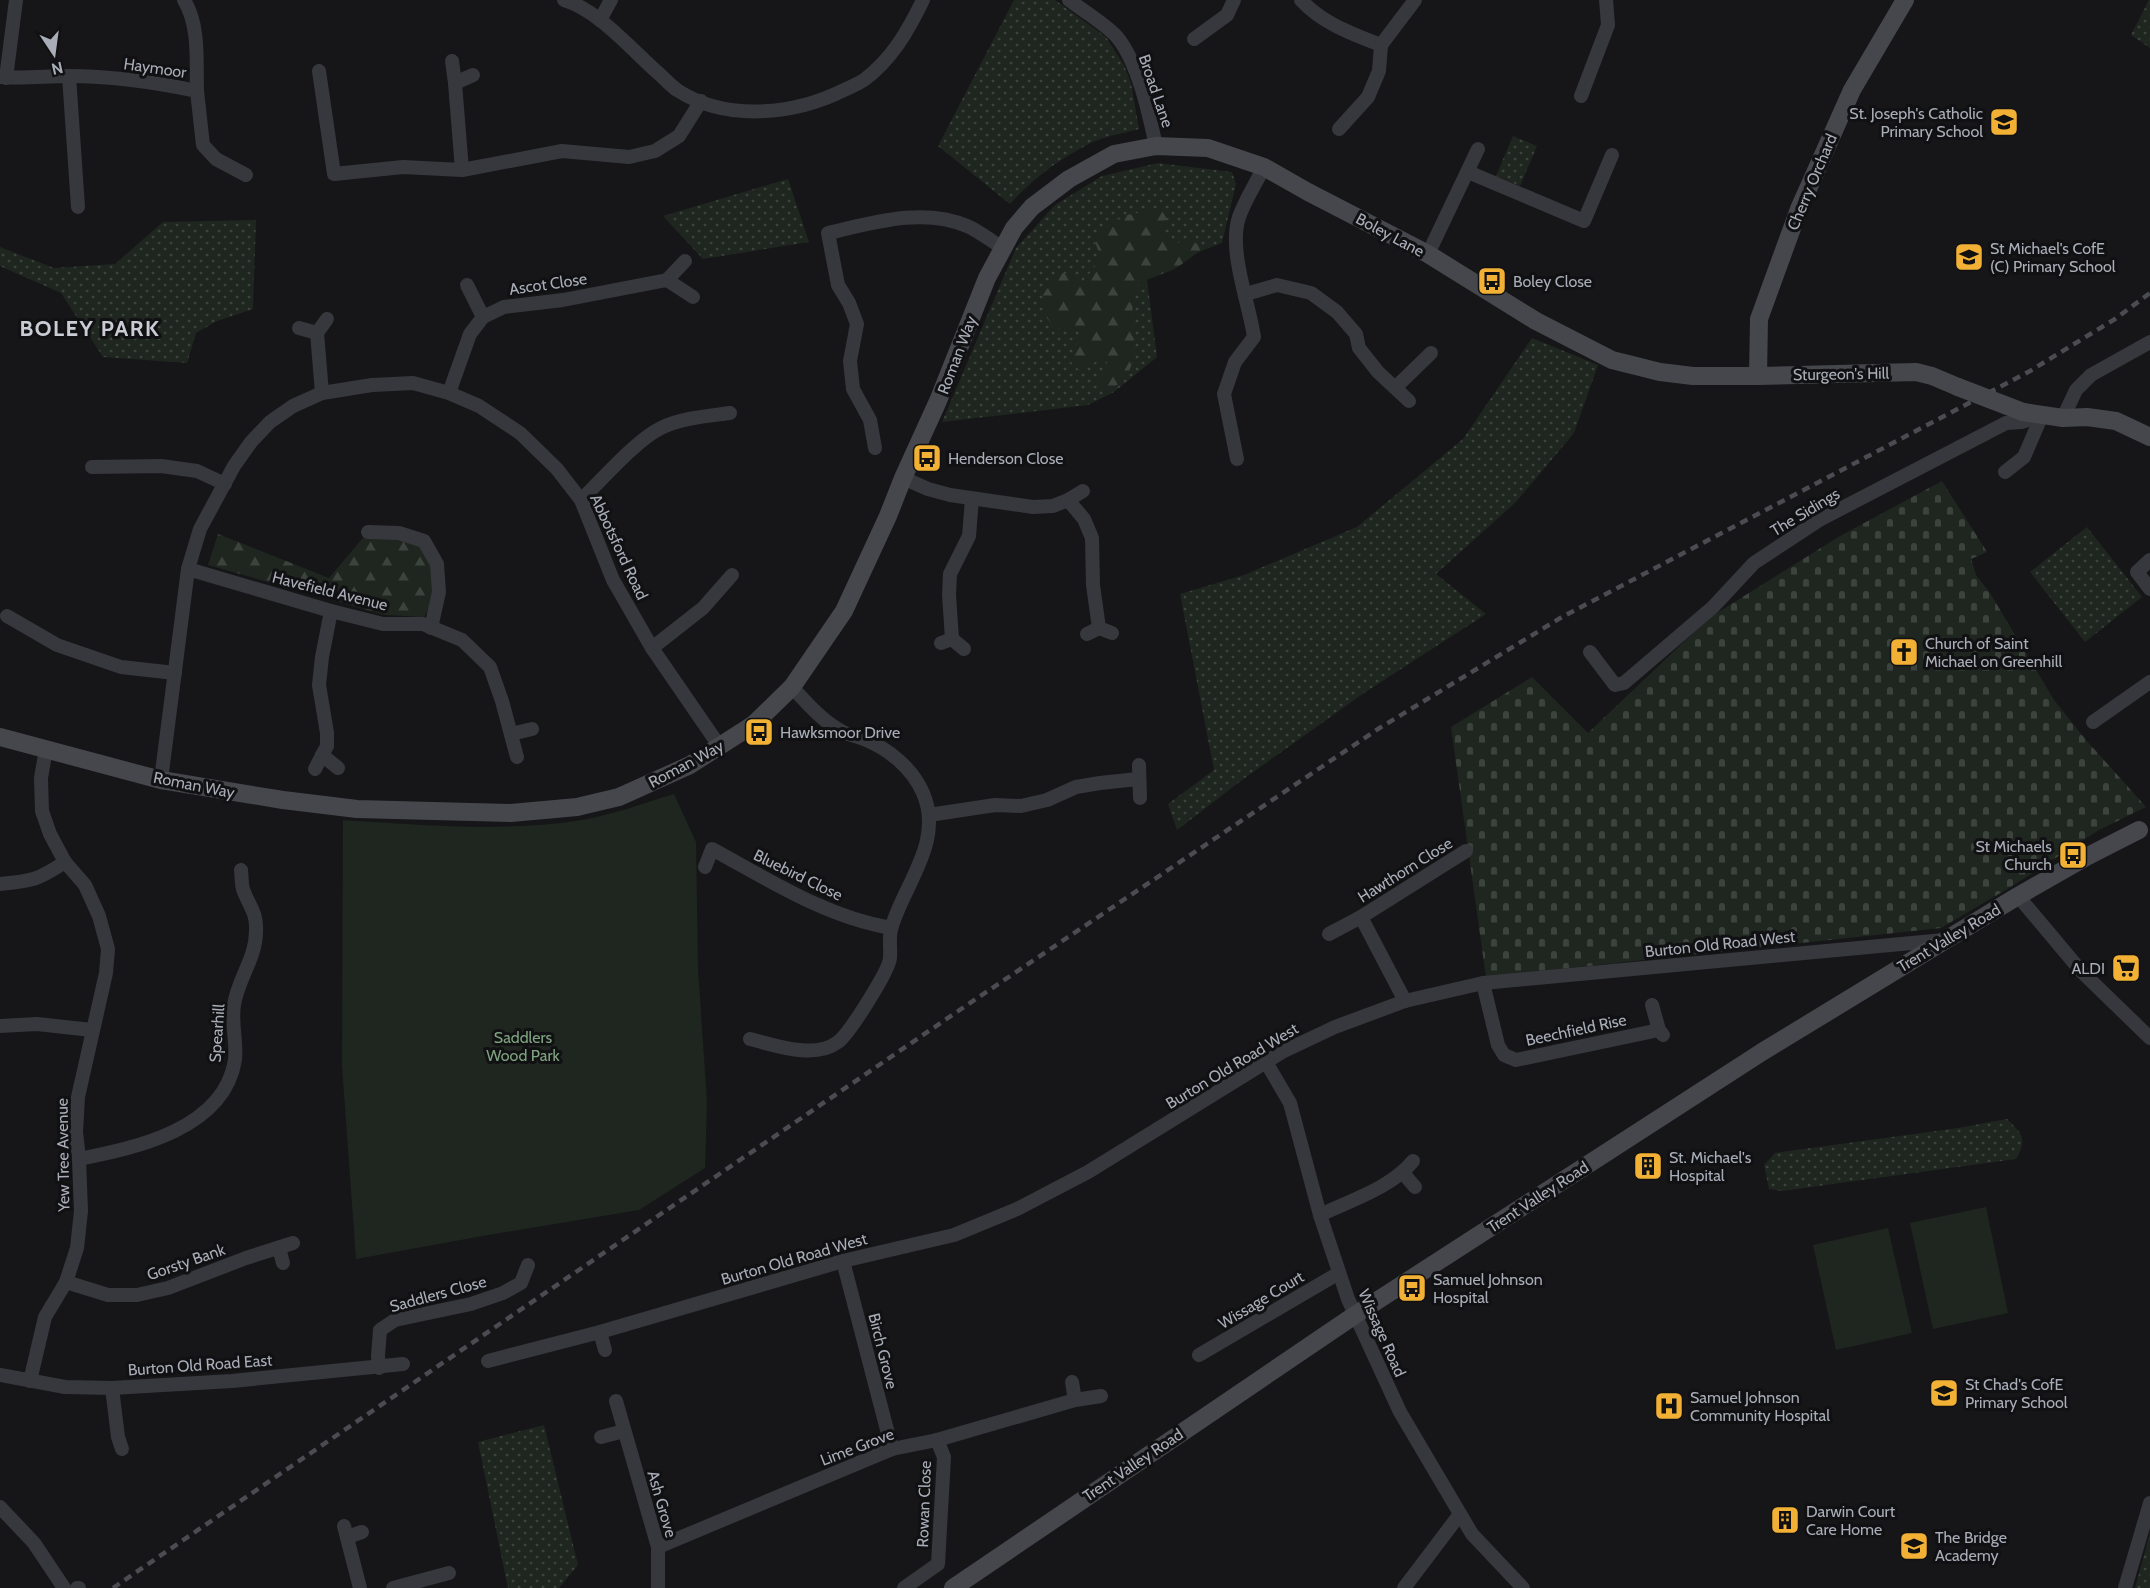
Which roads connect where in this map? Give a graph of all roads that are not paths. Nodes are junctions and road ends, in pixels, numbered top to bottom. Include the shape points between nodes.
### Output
1 (16, 0) edge
2 (184, 0) edge
3 (564, 0) edge
4 (611, 0) edge
5 (923, 0) edge
6 (1069, 0) edge
7 (1234, 0) edge
8 (1300, 0) edge
9 (1415, 0) edge
10 (1606, 0) edge
11 (1905, 0) edge
12 (600, 20) junction
13 (1194, 39) dead end
14 (1381, 45) junction
15 (452, 62) dead end
16 (319, 71) dead end
17 (473, 75) dead end
18 (69, 76) junction
19 (3, 77) edge
20 (455, 83) junction
21 (197, 91) junction
22 (1581, 96) dead end
23 (701, 101) junction
24 (1339, 129) dead end
25 (1156, 146) junction
26 (1478, 149) dead end
27 (1612, 155) dead end
28 (1264, 167) junction
29 (462, 170) junction
30 (1468, 172) junction
31 (246, 175) dead end
32 (78, 207) dead end
33 (1003, 248) junction
34 (1428, 254) junction
35 (685, 261) dead end
36 (667, 280) junction
37 (467, 285) dead end
38 (1246, 294) junction
39 (693, 297) dead end
40 (483, 317) junction
41 (327, 319) dead end
42 (299, 327) dead end
43 (317, 333) junction
44 (2150, 342) edge
45 (1431, 353) dead end
46 (1612, 360) joint
47 (1758, 376) junction
48 (1396, 387) junction
49 (322, 393) junction
50 (449, 393) junction
51 (1409, 401) dead end
52 (730, 413) dead end
53 (2042, 415) junction
54 (2063, 418) junction
55 (2150, 436) edge
56 (875, 448) dead end
57 (1237, 459) dead end
58 (93, 467) dead end
59 (2005, 472) dead end
60 (903, 478) junction
61 (225, 484) junction
62 (1083, 491) dead end
63 (972, 499) junction
64 (580, 500) junction
65 (1068, 500) junction
66 (368, 532) dead end
67 (2150, 560) edge
68 (188, 569) junction
69 (732, 575) dead end
70 (2150, 589) edge
71 (331, 611) junction
72 (7, 616) dead end
73 (431, 628) junction
74 (1099, 632) dead end
75 (652, 648) junction
76 (964, 649) dead end
77 (1590, 652) dead end
78 (175, 673) junction
79 (2150, 682) edge
80 (792, 687) junction
81 (2093, 723) dead end
82 (532, 729) dead end
83 (511, 734) junction
84 (0, 737) edge
85 (720, 747) junction
86 (46, 749) junction
87 (322, 755) junction
88 (517, 757) dead end
89 (1139, 765) dead end
90 (338, 768) dead end
91 (315, 769) dead end
92 (1138, 779) junction
93 (161, 780) junction
94 (1140, 798) dead end
95 (929, 815) junction
96 (2144, 825) edge
97 (1466, 851) dead end
98 (65, 862) junction
99 (705, 867) dead end
100 (241, 870) dead end
101 (0, 884) edge
102 (2018, 896) junction
103 (1361, 917) junction
104 (891, 928) junction
105 (1329, 934) dead end
106 (1946, 940) junction
107 (1483, 983) junction
108 (1405, 1001) junction
109 (1652, 1005) dead end
110 (0, 1026) edge
111 (92, 1030) junction
112 (2150, 1038) edge
113 (750, 1039) dead end
114 (1266, 1062) junction
115 (79, 1159) junction
116 (1413, 1161) dead end
117 (1403, 1173) junction
118 (1415, 1187) dead end
119 (1320, 1215) junction
120 (293, 1243) dead end
121 (279, 1248) junction
122 (843, 1260) junction
123 (283, 1263) dead end
124 (528, 1265) dead end
125 (1339, 1273) junction
126 (66, 1282) junction
127 (1355, 1315) junction
128 (600, 1332) junction
129 (605, 1350) dead end
130 (1199, 1355) dead end
131 (488, 1361) dead end
132 (403, 1364) dead end
133 (379, 1368) junction
134 (0, 1375) edge
135 (30, 1381) junction
136 (1072, 1382) dead end
137 (112, 1388) junction
138 (1101, 1396) dead end
139 (1075, 1400) junction
140 (616, 1401) dead end
141 (624, 1431) junction
142 (133, 1435) dead end
143 (601, 1437) dead end
144 (936, 1440) junction
145 (892, 1449) junction
146 (2150, 1503) edge
147 (0, 1507) edge
148 (1460, 1514) junction
149 (362, 1532) dead end
150 (658, 1547) junction
151 (449, 1574) dead end
152 (64, 1588) edge
153 (360, 1588) edge
154 (393, 1588) edge
155 (658, 1588) edge
156 (904, 1588) edge
157 (952, 1588) edge
158 (1404, 1588) edge
159 (1523, 1588) edge
160 (2125, 1588) edge

1 - 19 street
2 - 21 street via 191,11 196,38
3 - 12 street
4 - 12 street
5 - 23 street via 897,48 863,81 833,96 764,112 731,110
6 - 25 street, Broad Lane via 1116,36 1133,66
7 - 13 street via 1227,15
8 - 14 street via 1337,27
9 - 14 street
10 - 22 street via 1608,25
11 - 47 street, Cherry Orchard via 1852,90 1799,209 1759,320
12 - 23 street via 677,90
14 - 24 street via 1379,71 1368,97
15 - 20 street
16 - 29 street via 334,174 403,167
17 - 20 street
18 - 19 street, Haymoor
18 - 21 street, Haymoor via 139,79
18 - 32 street
20 - 29 street
21 - 31 street, Haymoor via 202,145 216,159
23 - 29 street via 679,136 655,151 629,157 562,151
25 - 28 street, Boley Lane via 1208,148
25 - 33 street, Roman Way via 1114,154 1070,179 1032,207
26 - 30 street
27 - 30 street via 1584,221
28 - 34 street, Boley Lane
28 - 38 street via 1239,218 1236,237
30 - 34 street
33 - 56 street via 967,225 933,217 883,220 828,233 838,285 857,324 850,361 853,389 870,420
33 - 60 street, Roman Way
34 - 46 street, Boley Lane via 1536,321
35 - 36 street
36 - 39 street
36 - 40 street, Ascot Close via 504,307
37 - 40 street
38 - 48 street via 1277,285 1311,293 1337,312 1356,334 1359,348
38 - 57 street via 1254,338 1235,362 1224,394
40 - 50 street via 470,334
41 - 43 street
42 - 43 street
43 - 49 street
44 - 54 street via 2091,375 2076,390
45 - 48 street
46 - 47 street, Sturgeon's Hill via 1693,376
47 - 53 street, Sturgeon's Hill, bridge via 1916,372 2023,412
48 - 51 street
49 - 50 street, Abbotsford Road via 412,383
49 - 61 street, Abbotsford Road via 270,422 251,442
50 - 64 street, Abbotsford Road via 520,433 557,469
52 - 64 street via 662,427
53 - 54 street, Sturgeon's Hill
53 - 59 street via 2024,457
53 - 77 street, The Sidings via 2006,423 1821,519 1754,562 1713,607 1618,689
54 - 55 street, Sturgeon's Hill via 2116,421
58 - 61 street via 161,466 197,471
60 - 63 street via 928,489
60 - 80 street, Roman Way via 844,611
61 - 68 street, Abbotsford Road via 200,529
62 - 65 street
63 - 65 street via 1033,507 1053,507
63 - 76 street via 969,536 950,574 946,641
64 - 75 street, Abbotsford Road via 613,580
65 - 74 street via 1084,519 1092,538
66 - 73 street via 399,533 424,541 437,564 439,592
67 - 70 street via 2137,572
68 - 71 street, Havefield Avenue
68 - 78 street, Abbotsford Road
69 - 75 street via 703,608
71 - 73 street, Havefield Avenue via 383,624 423,624
71 - 87 street via 319,685 327,733
72 - 78 street via 57,645 120,667
73 - 83 street, Havefield Avenue via 462,640 490,667
75 - 85 street, Abbotsford Road
78 - 93 street, Abbotsford Road
79 - 81 street
80 - 85 street, Roman Way via 754,723
80 - 95 street via 843,733 882,748 897,759 924,794
82 - 83 street
83 - 88 street, Havefield Avenue
84 - 86 street, Roman Way
85 - 93 street, Roman Way via 619,797 534,813 343,808
86 - 93 street, Roman Way
86 - 98 street, Yew Tree Avenue via 41,778 42,811
87 - 90 street
87 - 91 street
89 - 92 street
92 - 94 street
92 - 95 street via 1076,787 1021,806 994,805
95 - 104 street via 925,852
96 - 102 street, Trent Valley Road
97 - 103 street, Hawthorn Close
98 - 101 street via 44,877
98 - 111 street, Yew Tree Avenue via 85,885 108,949
99 - 104 street, Bluebird Close via 712,849 816,904 853,919
100 - 115 street, Spearhill via 236,893 255,912 256,930 254,953 234,1004 235,1058 228,1084 210,1107 150,1143
102 - 106 street, Trent Valley Road
102 - 112 street via 2081,971
103 - 105 street, Hawthorn Close
103 - 108 street, Hawthorn Close
104 - 113 street via 890,958 884,977 844,1025 839,1042 823,1049 803,1050
106 - 107 street, Burton Old Road West
106 - 127 street, Trent Valley Road via 1762,1052
107 - 108 street, Burton Old Road West
107 - 109 street, Beechfield Rise via 1498,1045 1504,1055 1516,1060 1661,1033
108 - 114 street, Burton Old Road West via 1335,1027
110 - 111 street via 37,1024
111 - 115 street, Yew Tree Avenue via 78,1097
114 - 119 street, Wissage Road via 1290,1103
114 - 122 street, Burton Old Road West via 1088,1172 1017,1209 954,1235
115 - 126 street, Yew Tree Avenue via 80,1231
116 - 117 street
117 - 118 street
117 - 119 street
119 - 125 street, Wissage Road
120 - 121 street, Gorsty Bank
121 - 123 street
121 - 126 street, Gorsty Bank via 168,1288 137,1295 108,1295
122 - 128 street, Burton Old Road West
122 - 145 street, Birch Grove
124 - 133 street, Saddlers Close via 521,1283 503,1293 395,1320 380,1330
125 - 127 street, Wissage Road
125 - 130 street, Wissage Court
126 - 135 street, Yew Tree Avenue via 45,1317
127 - 148 street, Wissage Road via 1400,1412
127 - 157 street, Trent Valley Road
128 - 129 street
128 - 131 street, Burton Old Road West
132 - 133 street, Burton Old Road East
133 - 137 street, Burton Old Road East
134 - 135 street, Burton Old Road East
135 - 137 street, Burton Old Road East via 65,1387
136 - 139 street
137 - 142 street via 120,1443
138 - 139 street, Lime Grove
139 - 144 street, Lime Grove
140 - 141 street, Ash Grove
141 - 143 street
141 - 150 street, Ash Grove
144 - 145 street, Lime Grove
144 - 156 street, Rowan Close via 944,1457 938,1563
145 - 150 street, Lime Grove
146 - 160 street
147 - 152 street via 34,1543
148 - 158 street
148 - 159 street, Wissage Road via 1472,1534
149 - 153 street via 345,1532
150 - 155 street, Ash Grove
151 - 154 street

